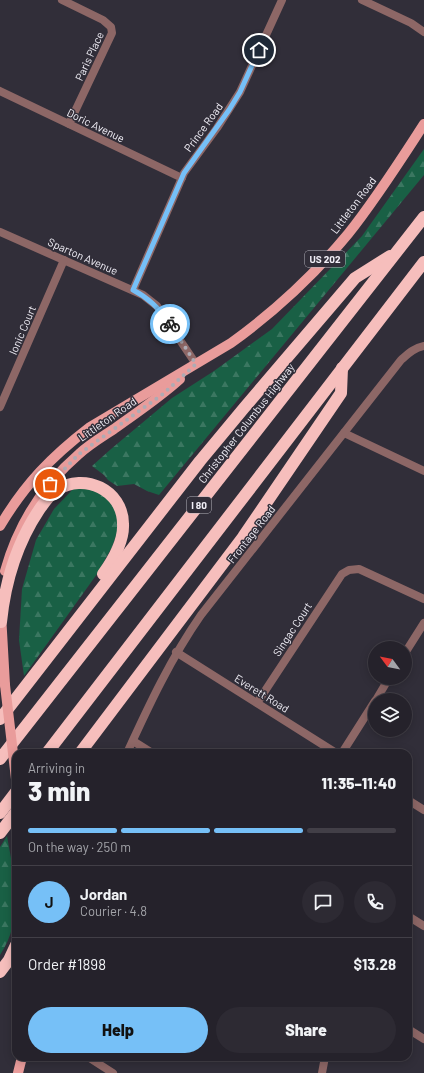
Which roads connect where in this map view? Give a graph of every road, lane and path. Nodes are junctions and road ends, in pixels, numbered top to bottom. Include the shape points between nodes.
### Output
1 (62, 0) edge
2 (282, 0) edge
3 (362, 0) edge
4 (424, 32) edge
5 (0, 91) edge
6 (69, 124) junction
7 (424, 124) edge
8 (182, 178) junction
9 (424, 216) edge
10 (0, 232) edge
11 (397, 251) junction
12 (64, 260) junction
13 (424, 262) edge
14 (133, 290) junction
15 (421, 346) edge
16 (196, 364) junction
17 (342, 368) junction
18 (0, 407) edge
19 (344, 433) junction
20 (424, 471) edge
21 (0, 526) edge
22 (424, 600) edge
23 (1, 622) junction
24 (424, 623) edge
25 (412, 642) edge
26 (176, 652) junction
27 (106, 676) junction
28 (26, 686) junction
29 (257, 703) junction
30 (368, 711) edge
31 (0, 719) edge
32 (133, 741) junction
33 (12, 749) edge
34 (50, 749) edge
35 (60, 749) edge
36 (83, 749) edge
37 (129, 749) edge
38 (146, 749) edge
39 (330, 749) edge
40 (344, 749) edge
41 (0, 759) edge
42 (12, 797) edge
43 (412, 802) edge
44 (424, 809) edge
45 (0, 813) edge
46 (12, 817) edge
47 (0, 833) edge
48 (412, 918) edge
49 (424, 926) edge
50 (12, 954) edge
51 (0, 972) edge
52 (412, 1032) edge
53 (424, 1039) edge
54 (21, 1061) edge
55 (94, 1061) edge
56 (325, 1061) edge
57 (18, 1073) edge
58 (112, 1073) edge
59 (322, 1073) edge

1 - 6 street, Paris Place via 103,20 111,27 112,32
2 - 8 street, Prince Road via 240,92
3 - 4 street
5 - 6 street, Doric Avenue
6 - 8 street, Doric Avenue
7 - 16 main road, Littleton Road / US 202 via 367,209 325,259 250,330
8 - 14 street, Prince Road
9 - 11 highway, Christopher Columbus Highway / I 80
10 - 12 street, Sparton Avenue
11 - 28 highway via 355,278 200,461
11 - 41 highway, Christopher Columbus Highway / I 80
12 - 14 street, Sparton Avenue
12 - 18 street, Ionic Court
13 - 17 highway, I 80
14 - 16 street, Sparton Avenue via 157,306
15 - 19 street, Frontage Road via 401,360
16 - 21 main road, Littleton Road / US 202 via 71,441 28,484
16 - 23 main road, Littleton Road / US 202 via 163,394 79,454 45,490 20,528 9,558 0,604
17 - 27 highway, I 80
17 - 36 highway via 342,393 243,537
19 - 20 street
19 - 26 street, Frontage Road via 201,615
22 - 29 street, Singac Court via 359,569 348,570 338,579
23 - 28 highway via 12,567 34,518 47,499 64,486 78,482 95,485 107,492 117,502 123,518 123,533 116,553
23 - 33 main road, Littleton Road / US 202, bridge
24 - 25 street
26 - 29 street, Everett Road
26 - 32 street, Frontage Road
27 - 34 highway, I 80
27 - 35 highway
28 - 31 highway
29 - 39 street, Everett Road
30 - 40 street
32 - 37 street, Frontage Road
32 - 38 street
42 - 45 highway
43 - 44 street
46 - 47 highway
48 - 49 street
50 - 51 highway
52 - 53 street
54 - 57 main road
55 - 58 street
56 - 59 street

